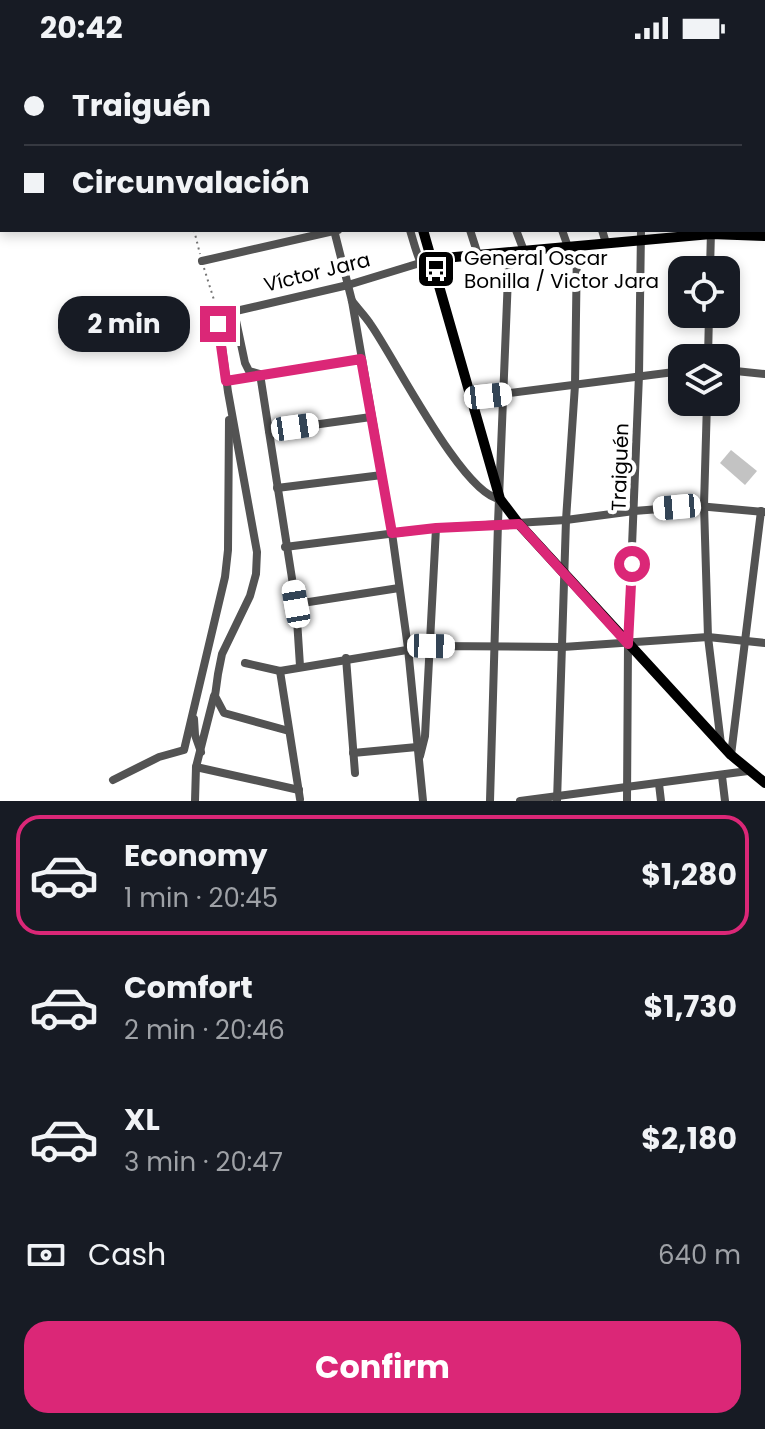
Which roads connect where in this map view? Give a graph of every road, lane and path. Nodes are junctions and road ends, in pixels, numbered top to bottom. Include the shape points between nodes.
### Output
1 (195, 232) edge
2 (331, 232) edge
3 (335, 232) edge
4 (411, 232) edge
5 (424, 232) edge
6 (471, 232) edge
7 (517, 232) edge
8 (563, 232) edge
9 (603, 232) edge
10 (711, 232) edge
11 (642, 235) edge
12 (765, 236) edge
13 (606, 243) junction
14 (573, 246) junction
15 (524, 251) junction
16 (509, 252) junction
17 (478, 255) junction
18 (710, 256) edge
19 (433, 259) junction
20 (202, 261) junction
21 (420, 263) junction
22 (348, 285) junction
23 (440, 285) junction
24 (352, 301) junction
25 (234, 311) junction
26 (220, 312) junction
27 (361, 359) junction
28 (740, 371) edge
29 (668, 372) edge
30 (260, 374) junction
31 (765, 374) edge
32 (639, 375) junction
33 (226, 381) junction
34 (575, 385) junction
35 (505, 394) junction
36 (470, 398) junction
37 (229, 400) junction
38 (707, 416) edge
39 (371, 417) junction
40 (269, 431) junction
41 (382, 475) junction
42 (277, 488) junction
43 (500, 499) junction
44 (704, 505) junction
45 (634, 511) junction
46 (763, 512) edge
47 (566, 520) junction
48 (519, 524) junction
49 (498, 526) junction
50 (436, 528) junction
51 (392, 533) junction
52 (285, 547) junction
53 (565, 572) junction
54 (399, 588) junction
55 (296, 604) junction
56 (708, 637) junction
57 (745, 641) junction
58 (765, 643) edge
59 (628, 644) junction
60 (431, 646) junction
61 (495, 647) junction
62 (563, 647) junction
63 (408, 648) junction
64 (346, 658) junction
65 (245, 663) dead end
66 (300, 666) junction
67 (280, 671) junction
68 (215, 696) junction
69 (193, 708) junction
70 (289, 731) junction
71 (721, 744) junction
72 (417, 747) junction
73 (201, 753) junction
74 (353, 753) junction
75 (731, 755) junction
76 (419, 760) junction
77 (196, 767) junction
78 (748, 771) junction
79 (355, 773) dead end
80 (722, 776) junction
81 (113, 780) dead end
82 (765, 783) edge
83 (659, 784) junction
84 (625, 788) junction
85 (557, 798) edge
86 (195, 801) edge
87 (423, 801) edge
88 (490, 801) edge
89 (520, 801) edge
90 (627, 801) edge
91 (661, 801) edge
92 (725, 801) edge

1 - 20 path
2 - 20 street
3 - 22 street
4 - 21 street
5 - 19 main road
6 - 17 street
7 - 15 street
8 - 14 street
9 - 13 street
10 - 11 main road
10 - 12 main road
10 - 18 street
11 - 13 main road
11 - 32 street, Traiguén
13 - 14 main road
14 - 15 main road
14 - 34 street
15 - 16 main road
16 - 17 main road
16 - 35 street
17 - 19 main road
19 - 23 main road
20 - 26 path
21 - 22 street, Víctor Jara
21 - 23 street
22 - 24 street
22 - 25 street, Víctor Jara
23 - 36 main road
24 - 27 street
24 - 43 street via 446,446 484,492
25 - 26 street, Víctor Jara
25 - 30 street via 245,363 249,371
26 - 33 street
27 - 30 street
27 - 39 street
28 - 31 street
29 - 32 street
30 - 33 street
30 - 40 street
32 - 34 street
32 - 45 street, Traiguén
33 - 37 street
34 - 35 street
34 - 47 street
35 - 36 street
35 - 43 street
36 - 43 main road
37 - 68 street via 257,552 256,574 222,654
37 - 69 street via 225,577
38 - 44 street
39 - 40 street
39 - 41 street
40 - 42 street
41 - 42 street
41 - 51 street
42 - 52 street
43 - 48 main road
43 - 49 street
44 - 45 street
44 - 46 street
44 - 56 street
45 - 47 street
45 - 59 street, Traiguén
46 - 57 street
47 - 48 street
47 - 53 street
48 - 49 street
48 - 53 main road
49 - 50 street
49 - 61 street
50 - 51 street
50 - 60 street
51 - 52 street
51 - 54 street
52 - 55 street
53 - 59 main road
53 - 62 street
54 - 55 street
54 - 63 street
55 - 66 street
56 - 57 street
56 - 59 street
56 - 71 street
57 - 58 street
57 - 75 street
59 - 62 street
59 - 71 main road
59 - 84 street, Traiguén
60 - 61 street
60 - 63 street
60 - 76 street
61 - 62 street
61 - 88 street
62 - 85 street
63 - 64 street
63 - 72 street
64 - 66 street
64 - 74 street
65 - 67 street
66 - 67 street
67 - 70 street
68 - 70 street via 224,713
68 - 73 street
69 - 73 street
69 - 81 street via 184,750
70 - 77 street via 300,794
71 - 75 main road
72 - 74 street
72 - 76 street
73 - 77 street
74 - 79 street
75 - 78 main road
76 - 87 street
77 - 86 street
78 - 80 street
78 - 82 main road
80 - 83 street
80 - 92 street
83 - 84 street
83 - 91 street
84 - 85 street
84 - 90 street, Traiguén
85 - 89 street

